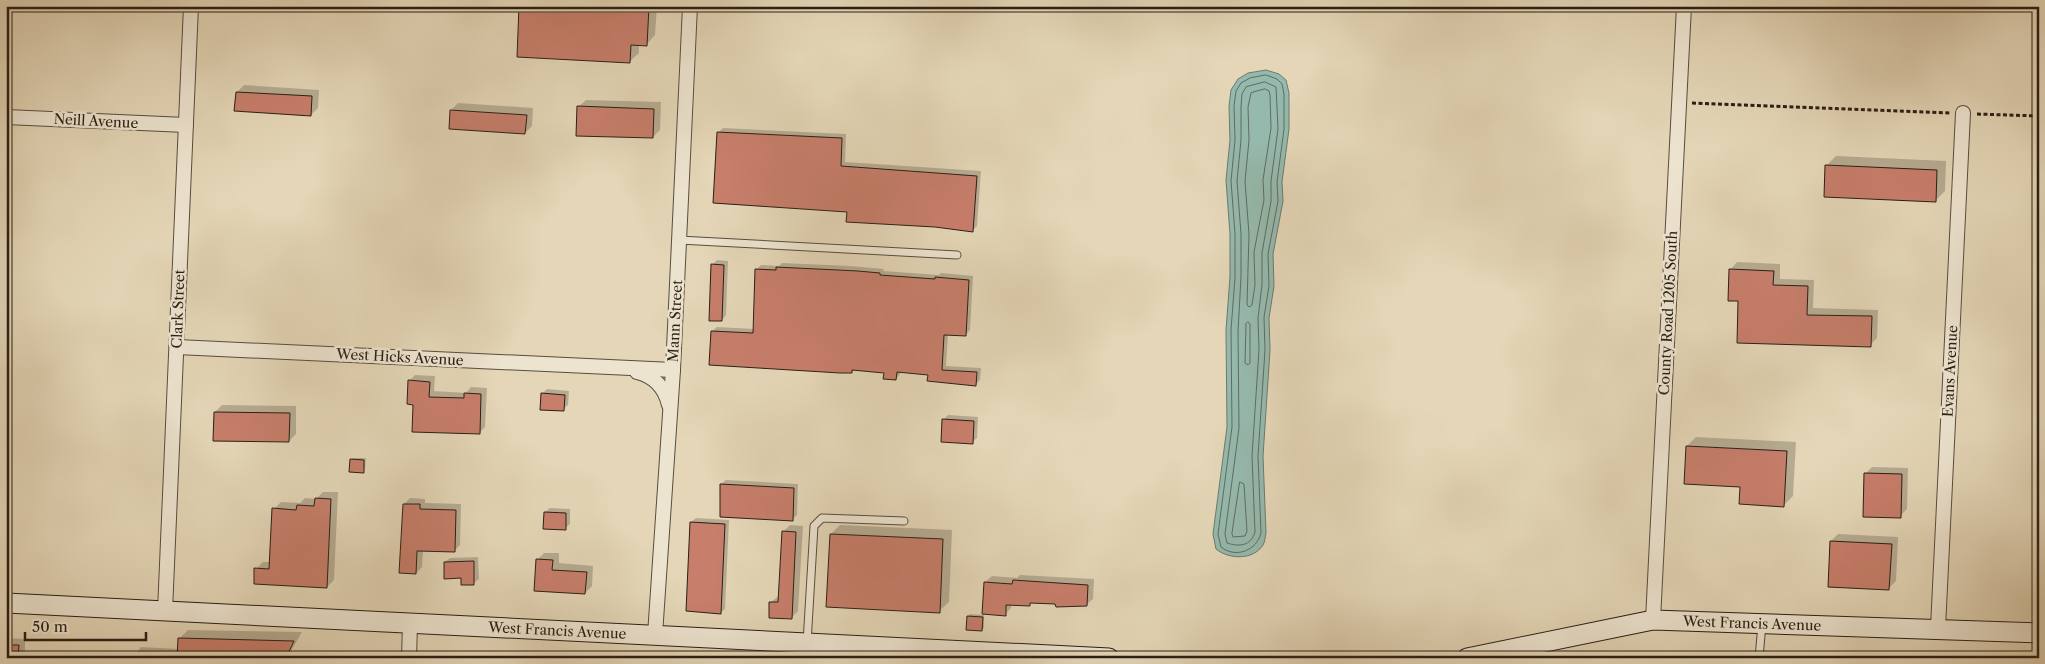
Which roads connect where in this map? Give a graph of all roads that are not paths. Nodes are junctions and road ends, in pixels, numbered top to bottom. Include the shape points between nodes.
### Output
1 (190, 6) edge
2 (690, 6) edge
3 (1684, 6) edge
4 (1963, 113) road end
5 (6, 117) edge
6 (186, 125) junction
7 (679, 240) junction
8 (957, 255) dead end
9 (177, 347) junction
10 (624, 368) junction
11 (673, 370) junction
12 (670, 418) junction
13 (904, 521) dead end
14 (6, 603) edge
15 (165, 611) junction
16 (1653, 620) junction
17 (410, 623) junction
18 (1762, 624) junction
19 (1938, 628) junction
20 (2039, 633) edge
21 (655, 635) junction
22 (807, 643) junction
23 (909, 653) edge
24 (408, 658) edge
25 (1109, 658) edge
26 (1468, 658) edge
27 (1759, 658) edge

1 - 6 street, Clark Street
2 - 7 street, Mann Street
3 - 16 street, County Road 1205 South
4 - 19 street, Evans Avenue
5 - 6 street, Neill Avenue
6 - 9 street, Clark Street
7 - 8 lane
7 - 11 street, Mann Street
9 - 10 street, West Hicks Avenue
9 - 15 street, Clark Street
10 - 11 street, West Hicks Avenue
10 - 12 street, West Hicks Avenue via 644,374 658,383 667,399
11 - 12 street, Mann Street
12 - 21 street, Mann Street
13 - 22 lane via 822,518 814,526
14 - 15 street, West Francis Avenue
15 - 17 street, West Francis Avenue
16 - 18 street, West Francis Avenue
16 - 26 street, West Francis Avenue
17 - 21 street, West Francis Avenue
17 - 24 street
18 - 19 street, West Francis Avenue
18 - 27 lane
19 - 20 street, West Francis Avenue
21 - 22 street, West Francis Avenue
22 - 23 street, West Francis Avenue
23 - 25 street, West Francis Avenue

